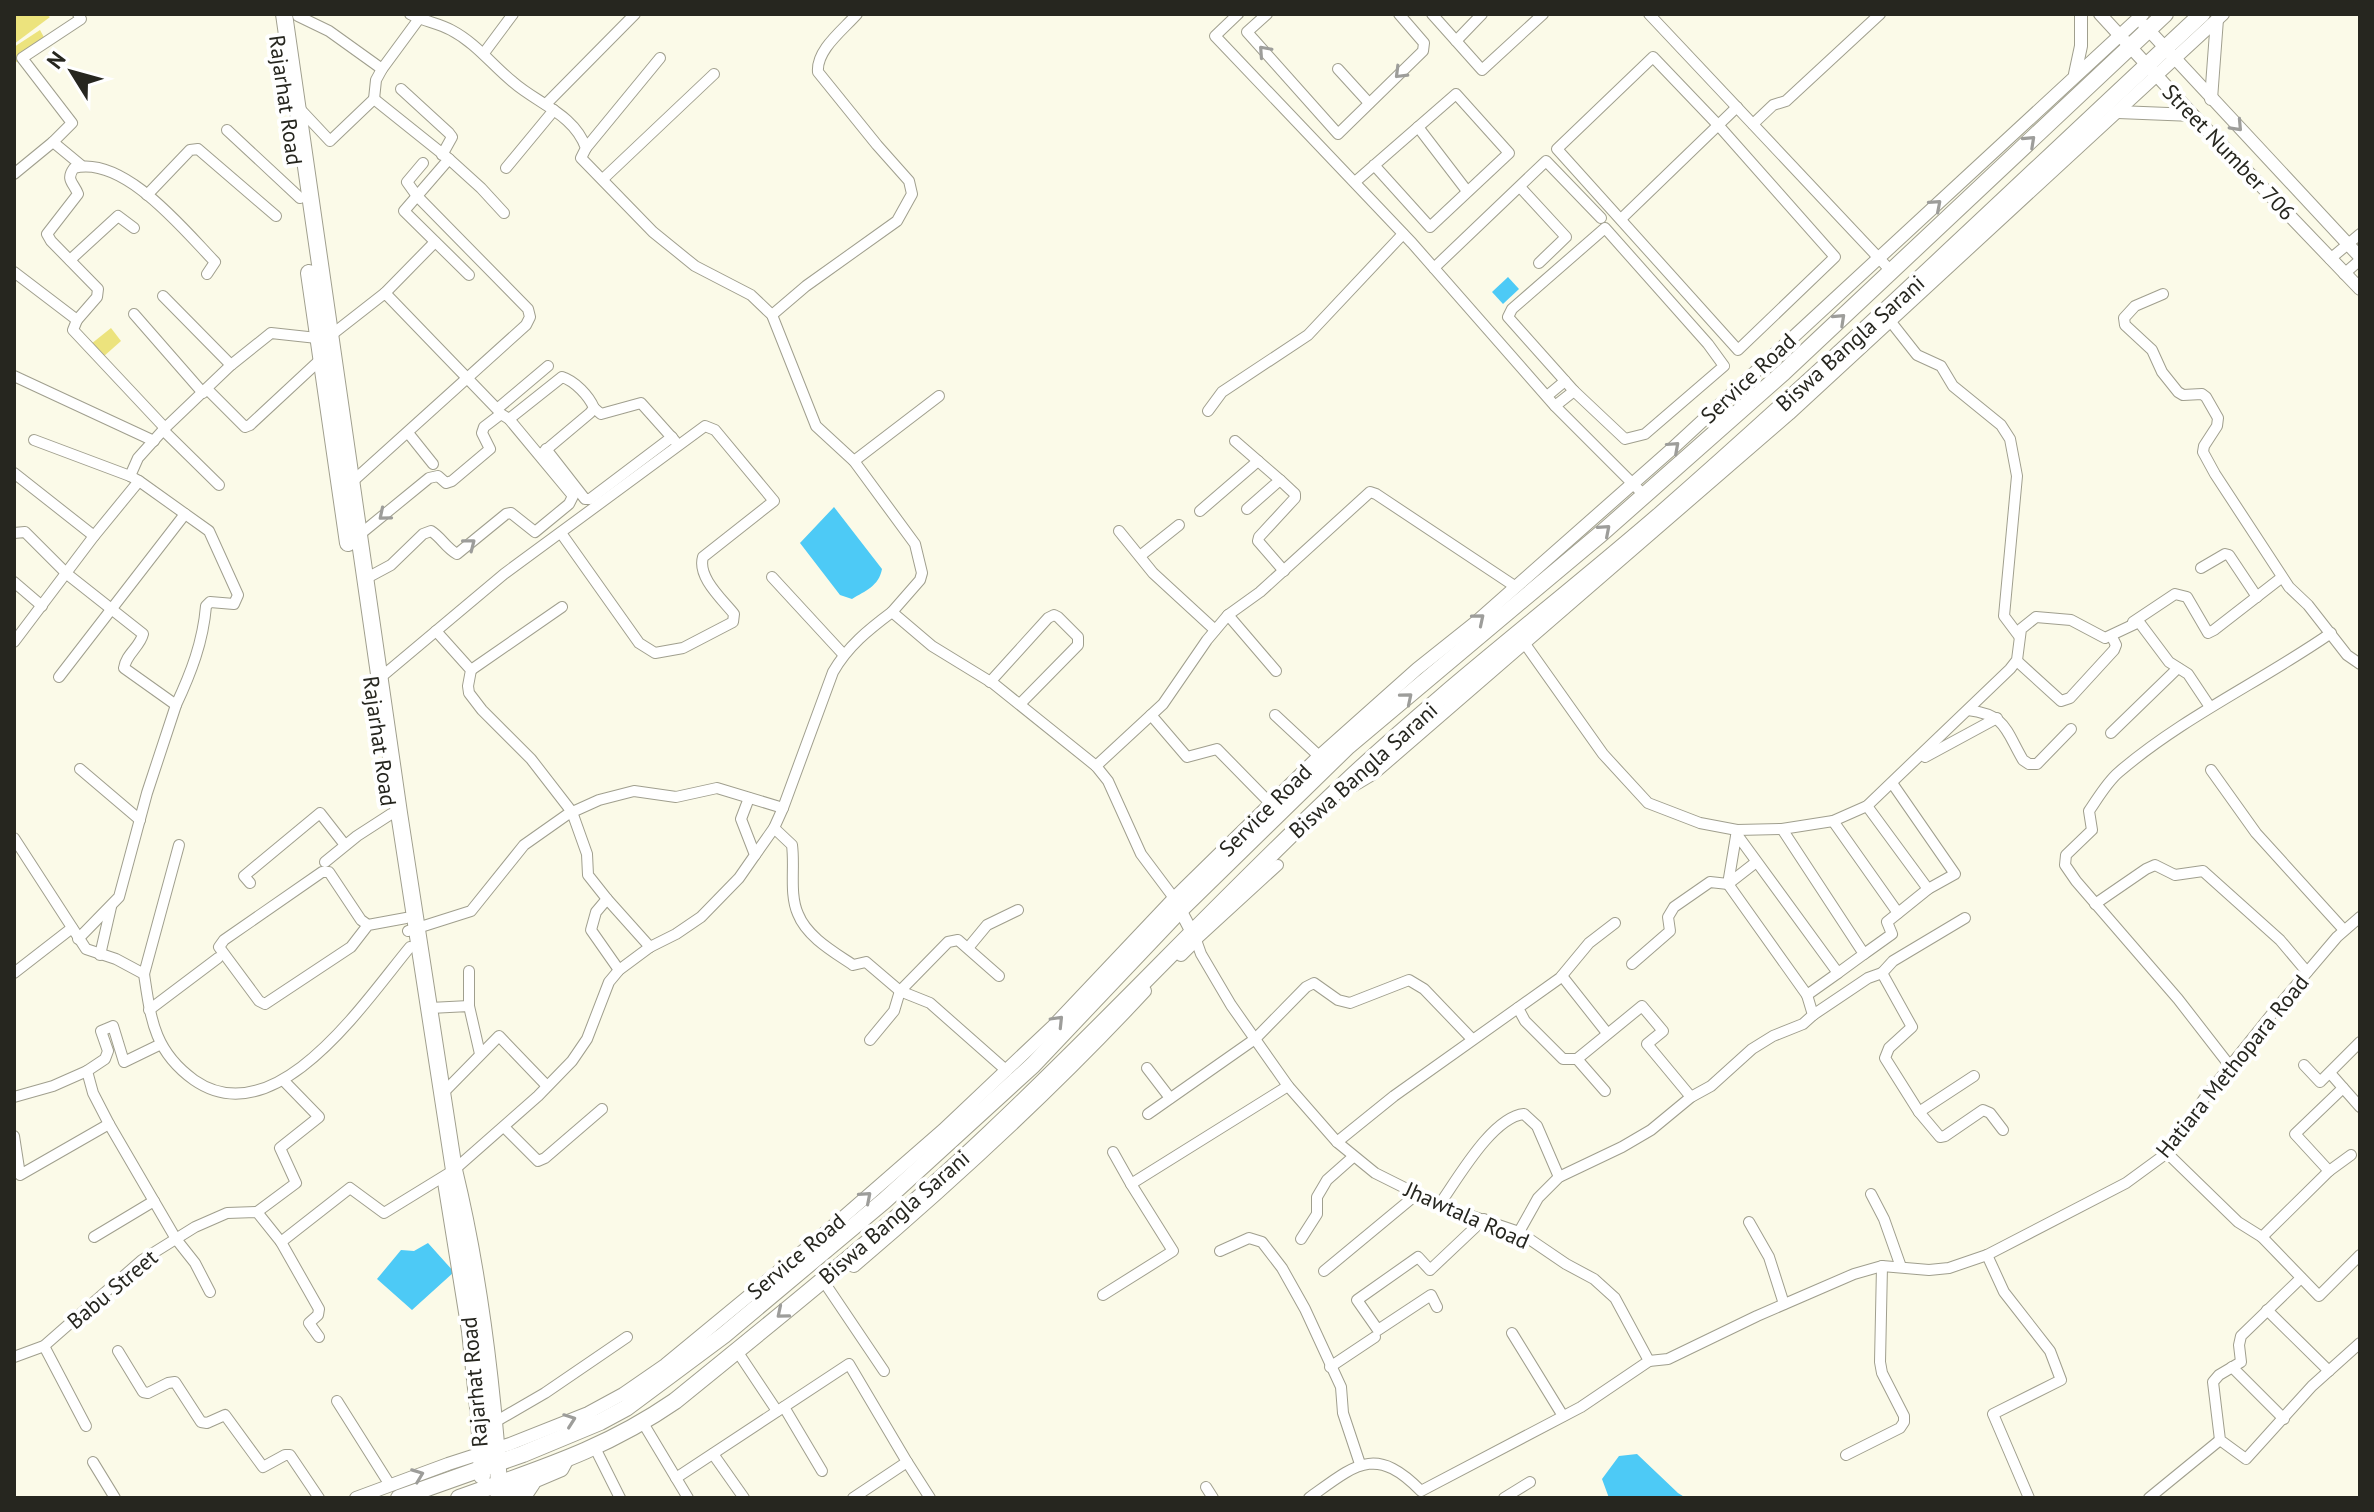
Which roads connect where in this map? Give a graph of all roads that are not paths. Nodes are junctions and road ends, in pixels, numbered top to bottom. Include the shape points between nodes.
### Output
1 (78, 14) edge
2 (273, 14) edge
3 (513, 14) edge
4 (635, 14) edge
5 (857, 14) edge
6 (1238, 14) edge
7 (1267, 14) edge
8 (1399, 14) edge
9 (1432, 14) edge
10 (1482, 14) edge
11 (1543, 14) edge
12 (1649, 14) edge
13 (1880, 14) edge
14 (2081, 14) edge
15 (2100, 14) edge
16 (2165, 14) edge
17 (291, 15) edge
18 (417, 16) edge
19 (2214, 16) edge
20 (2141, 19) edge
21 (1456, 41) junction
22 (2124, 42) junction
23 (484, 53) junction
24 (2170, 53) junction
25 (660, 58) dead end
26 (382, 69) junction
27 (1338, 69) dead end
28 (2151, 71) junction
29 (714, 74) dead end
30 (2074, 77) junction
31 (401, 89) dead end
32 (1299, 91) junction
33 (374, 99) junction
34 (2211, 99) junction
35 (1369, 103) junction
36 (1282, 106) junction
37 (298, 107) junction
38 (550, 107) junction
39 (1737, 107) junction
40 (2118, 112) junction
41 (2193, 115) junction
42 (1753, 124) junction
43 (1719, 126) junction
44 (1418, 127) junction
45 (227, 130) dead end
46 (53, 142) junction
47 (586, 148) junction
48 (445, 157) junction
49 (423, 163) dead end
50 (1374, 165) junction
51 (82, 166) junction
52 (506, 168) dead end
53 (14, 174) edge
54 (603, 179) junction
55 (1355, 182) junction
56 (1520, 187) junction
57 (1467, 191) junction
58 (147, 195) junction
59 (417, 196) junction
60 (300, 198) junction
61 (504, 213) dead end
62 (276, 216) dead end
63 (1601, 218) dead end
64 (1621, 219) junction
65 (134, 228) dead end
66 (1403, 234) junction
67 (2360, 234) edge
68 (435, 242) junction
69 (2348, 244) junction
70 (1878, 256) junction
71 (2360, 258) edge
72 (2330, 259) junction
73 (70, 260) junction
74 (1539, 263) dead end
75 (1434, 268) junction
76 (1891, 271) junction
77 (14, 272) edge
78 (207, 274) dead end
79 (2344, 274) junction
80 (469, 275) dead end
81 (2360, 289) edge
82 (385, 293) junction
83 (2163, 294) dead end
84 (163, 296) dead end
85 (134, 314) dead end
86 (772, 315) junction
87 (77, 320) junction
88 (1891, 322) junction
89 (323, 337) junction
90 (320, 360) junction
91 (231, 365) junction
92 (548, 366) dead end
93 (14, 376) edge
94 (469, 377) junction
95 (1565, 381) junction
96 (205, 391) junction
97 (1574, 391) junction
98 (939, 396) dead end
99 (1547, 396) junction
100 (1555, 406) junction
101 (594, 408) junction
102 (1208, 411) dead end
103 (509, 419) junction
104 (164, 429) junction
105 (409, 434) junction
106 (34, 440) dead end
107 (154, 441) junction
108 (675, 441) junction
109 (1235, 441) dead end
110 (543, 452) junction
111 (854, 461) junction
112 (1258, 461) junction
113 (433, 464) dead end
114 (14, 473) edge
115 (135, 478) junction
116 (1280, 480) junction
117 (352, 482) junction
118 (219, 485) dead end
119 (1639, 489) junction
120 (1247, 509) dead end
121 (1200, 511) dead end
122 (185, 514) junction
123 (1179, 525) dead end
124 (1119, 531) dead end
125 (14, 533) edge
126 (561, 533) junction
127 (94, 536) junction
128 (358, 536) junction
129 (1140, 556) junction
130 (2201, 568) dead end
131 (1284, 571) junction
132 (67, 574) junction
133 (772, 577) dead end
134 (2281, 578) junction
135 (365, 579) junction
136 (14, 582) edge
137 (1516, 587) junction
138 (2257, 597) junction
139 (42, 606) junction
140 (562, 607) dead end
141 (113, 610) junction
142 (892, 612) junction
143 (1228, 615) junction
144 (2133, 622) junction
145 (1215, 630) junction
146 (436, 631) junction
147 (2331, 633) junction
148 (2019, 636) junction
149 (2112, 637) junction
150 (14, 642) edge
151 (1525, 644) junction
152 (843, 654) junction
153 (2017, 661) junction
154 (2360, 664) edge
155 (2178, 668) junction
156 (471, 670) junction
157 (1276, 671) dead end
158 (59, 677) dead end
159 (380, 678) junction
160 (990, 682) junction
161 (1020, 704) junction
162 (176, 705) junction
163 (2210, 707) junction
164 (1968, 710) junction
165 (1151, 715) junction
166 (1275, 715) dead end
167 (1997, 718) junction
168 (2071, 729) dead end
169 (2111, 733) dead end
170 (1319, 756) junction
171 (1912, 764) junction
172 (1096, 766) junction
173 (80, 769) dead end
174 (2211, 770) dead end
175 (1892, 783) junction
176 (1342, 786) junction
177 (749, 798) junction
178 (1270, 803) junction
179 (1867, 806) junction
180 (783, 808) junction
181 (572, 812) junction
182 (391, 814) junction
183 (140, 820) junction
184 (1833, 821) junction
185 (774, 828) junction
186 (1782, 829) junction
187 (1737, 833) junction
188 (14, 838) edge
189 (179, 845) dead end
190 (345, 845) junction
191 (755, 855) junction
192 (325, 862) dead end
193 (1755, 863) junction
194 (1278, 865) dead end
195 (250, 883) dead end
196 (1728, 884) junction
197 (1928, 889) junction
198 (607, 899) junction
199 (1177, 904) junction
200 (2095, 904) junction
201 (111, 905) junction
202 (1018, 910) dead end
203 (1898, 913) junction
204 (2360, 917) edge
205 (1965, 918) dead end
206 (1615, 923) dead end
207 (368, 925) junction
208 (72, 928) junction
209 (2344, 930) junction
210 (410, 931) junction
211 (1194, 936) junction
212 (78, 939) junction
213 (650, 947) junction
214 (968, 948) junction
215 (1864, 954) junction
216 (100, 955) junction
217 (218, 958) dead end
218 (1632, 964) dead end
219 (619, 970) junction
220 (469, 971) dead end
221 (2307, 972) junction
222 (14, 973) edge
223 (1838, 973) junction
224 (1882, 973) junction
225 (144, 974) junction
226 (999, 976) dead end
227 (1562, 976) junction
228 (900, 991) junction
229 (1807, 995) junction
230 (469, 1006) junction
231 (430, 1008) junction
232 (1518, 1008) junction
233 (149, 1010) junction
234 (1813, 1015) junction
235 (1607, 1033) junction
236 (1255, 1039) junction
237 (1472, 1039) junction
238 (870, 1040) dead end
239 (2360, 1042) edge
240 (159, 1045) junction
241 (480, 1054) junction
242 (1577, 1059) junction
243 (2304, 1065) dead end
244 (2230, 1066) junction
245 (1147, 1068) dead end
246 (87, 1071) junction
247 (1007, 1071) junction
248 (2330, 1073) junction
249 (1974, 1076) dead end
250 (284, 1081) junction
251 (547, 1086) junction
252 (1288, 1086) junction
253 (2343, 1088) junction
254 (1605, 1091) dead end
255 (442, 1094) junction
256 (14, 1097) edge
257 (1691, 1097) junction
258 (1170, 1098) junction
259 (2360, 1107) edge
260 (602, 1109) dead end
261 (1919, 1112) junction
262 (1148, 1114) dead end
263 (109, 1124) junction
264 (504, 1127) junction
265 (2003, 1130) dead end
266 (14, 1136) edge
267 (1337, 1142) junction
268 (1113, 1152) dead end
269 (2167, 1153) junction
270 (2351, 1155) dead end
271 (1353, 1157) junction
272 (2329, 1171) junction
273 (449, 1172) junction
274 (1559, 1177) junction
275 (1131, 1184) junction
276 (1417, 1194) junction
277 (1871, 1194) dead end
278 (154, 1201) junction
279 (1439, 1205) junction
280 (257, 1212) junction
281 (1484, 1219) junction
282 (1749, 1222) dead end
283 (1519, 1232) junction
284 (94, 1237) dead end
285 (2262, 1237) junction
286 (176, 1239) junction
287 (1301, 1239) dead end
288 (281, 1242) junction
289 (1220, 1251) dead end
290 (1987, 1255) junction
291 (2360, 1255) edge
292 (1882, 1266) junction
293 (1901, 1267) junction
294 (1324, 1271) dead end
295 (2301, 1278) junction
296 (822, 1279) junction
297 (210, 1292) dead end
298 (1103, 1295) dead end
299 (1784, 1304) junction
300 (1437, 1307) dead end
301 (2267, 1310) junction
302 (1512, 1333) dead end
303 (319, 1337) dead end
304 (627, 1337) dead end
305 (1375, 1337) dead end
306 (2360, 1343) edge
307 (44, 1346) junction
308 (118, 1351) dead end
309 (737, 1351) junction
310 (14, 1357) edge
311 (1649, 1361) junction
312 (1330, 1367) junction
313 (2232, 1367) junction
314 (884, 1371) dead end
315 (2329, 1371) junction
316 (337, 1401) dead end
317 (780, 1409) junction
318 (1563, 1416) junction
319 (2284, 1419) junction
320 (495, 1422) junction
321 (643, 1423) junction
322 (86, 1426) dead end
323 (2220, 1440) junction
324 (595, 1448) junction
325 (713, 1454) junction
326 (1846, 1455) dead end
327 (489, 1459) junction
328 (568, 1459) junction
329 (93, 1462) dead end
330 (907, 1462) junction
331 (1360, 1464) junction
332 (822, 1471) dead end
333 (676, 1478) junction
334 (1530, 1482) dead end
335 (532, 1483) junction
336 (1206, 1487) dead end
337 (394, 1492) edge
338 (494, 1494) edge
339 (1424, 1494) edge
340 (115, 1498) edge
341 (319, 1498) edge
342 (356, 1498) edge
343 (459, 1498) edge
344 (522, 1498) edge
345 (620, 1498) edge
346 (688, 1498) edge
347 (744, 1498) edge
348 (853, 1498) edge
349 (930, 1498) edge
350 (1213, 1498) edge
351 (1309, 1498) edge
352 (1504, 1498) edge
353 (2029, 1498) edge
354 (2149, 1498) edge

1 - 46 street via 81,19 22,58 72,123
2 - 60 main road, Rajarhat Road
3 - 23 street
4 - 38 street
5 - 86 street via 823,52 818,72 909,181 912,194 897,221
6 - 36 street via 1215,36
32 -> 7 street via 1247,32
8 -> 35 street via 1424,43 1423,51
9 - 21 street
10 - 21 street
11 - 21 street via 1482,70
12 - 39 street
13 - 42 street via 1786,101 1773,105
14 - 30 street
15 - 22 street, Street Number 706
16 - 20 main road, Biswa Bangla Sarani
17 - 26 street via 329,31
17 - 37 main road, Rajarhat Road
18 - 23 street via 451,30
18 - 26 street
19 - 24 main road, Biswa Bangla Sarani
19 - 34 street
20 - 22 main road, Biswa Bangla Sarani
20 - 24 street, Street Number 706
22 - 28 street, Street Number 706
22 - 30 street, Service Road
76 -> 22 main road, Biswa Bangla Sarani
23 - 38 street via 517,86
24 - 28 main road, Biswa Bangla Sarani
24 - 34 street, Street Number 706
25 - 47 street
26 - 33 street
27 - 35 street
28 - 40 street
28 - 41 street, Street Number 706
28 - 176 main road, Biswa Bangla Sarani via 1685,492
29 - 54 street
70 -> 30 street, Service Road
31 - 48 street via 452,137
32 - 35 street via 1338,134
32 - 36 street
33 - 37 street via 330,141
33 - 48 street
34 -> 69 street, Street Number 706
36 - 55 street
37 - 89 main road, Rajarhat Road
38 - 47 street via 574,126
38 - 52 street
39 - 42 street
39 - 43 street
40 - 41 street
40 - 88 street
41 - 72 street, Street Number 706
42 - 70 street
43 - 64 street
43 - 64 street via 1653,57 1557,149
43 - 64 street via 1835,257 1738,350
44 - 50 street
44 - 57 street
44 - 57 street via 1456,94 1509,153
45 - 60 street
46 - 51 street
46 - 53 street
47 - 54 street via 581,158
48 - 59 street
48 - 61 street
49 - 59 street via 407,182
50 - 55 street
50 - 57 street via 1430,227
51 - 58 street via 109,170
51 - 73 street via 69,174 78,194 47,234
54 - 86 street via 653,232 695,266 751,295
55 - 66 street
56 - 63 street via 1546,161
56 - 74 street via 1566,237
56 - 75 street
58 - 62 street via 190,150 198,149
58 - 78 street via 215,262
59 - 68 street via 404,211
59 - 94 street via 528,309 526,325
60 - 89 main road, Rajarhat Road
65 - 73 street via 118,216
66 - 75 street
66 - 102 street via 1308,335 1222,392
67 - 69 street
68 - 80 street
68 - 82 street
69 - 71 street, Street Number 706
69 - 72 street
70 - 76 street
119 -> 70 street, Service Road
71 - 79 street
72 - 79 street, Street Number 706
73 - 87 street via 98,289
75 - 99 street
119 -> 76 main road, Biswa Bangla Sarani via 1784,372
77 - 87 street
79 - 81 street, Street Number 706
82 - 89 street
82 - 94 street
83 - 134 street via 2129,310 2123,322 2152,350 2178,392 2206,397 2218,418 2203,452
84 - 91 street
85 - 96 street
86 - 111 street via 816,426
87 - 104 street via 73,330
88 - 148 street via 1921,359 1941,366 1953,386 2001,425 2010,439 2017,476 2004,616
88 - 151 street
89 - 90 main road, Rajarhat Road
89 - 91 street via 271,333
89 - 117 main road, Rajarhat Road
90 - 96 street via 245,427
90 - 182 main road, Rajarhat Road
91 - 96 street
92 - 94 street via 497,409
93 - 107 street
94 - 105 street
95 - 97 street
95 - 97 street via 1508,317 1605,228 1724,366 1645,434 1625,439
95 - 99 street
96 - 104 street
97 - 100 street
98 - 111 street
99 - 100 street
100 - 119 street
101 - 103 street via 562,377
101 - 108 street via 608,414 641,403
101 - 110 street
103 - 110 street
103 -> 128 street via 501,414 484,427 490,449 452,481 429,478
104 - 107 street
104 - 118 street
105 - 113 street
105 - 117 street
106 - 115 street
107 - 115 street via 138,458
108 - 110 street via 590,499
108 - 126 street
108 - 126 street via 705,426 715,430 774,501 703,557 705,576 734,614 733,622 683,648 655,653 639,643
109 - 112 street
135 -> 110 street via 431,531 457,554 511,513 535,532 573,496
111 - 142 street via 909,534 922,565 920,580
112 - 116 street
112 - 121 street
114 - 127 street
115 - 122 street
115 - 127 street
116 - 120 street
116 - 131 street via 1295,498 1258,541
117 - 128 main road, Rajarhat Road
119 - 137 street, Service Road
199 -> 119 main road, Biswa Bangla Sarani
122 - 141 street
122 - 162 street via 209,531 238,595 234,604 206,606 195,664
123 - 129 street
124 - 129 street
125 - 132 street via 25,532
126 - 146 street
127 - 132 street
128 - 135 main road, Rajarhat Road
129 - 145 street
130 - 138 street via 2229,555
131 - 137 street via 1370,492
131 - 143 street
132 - 139 street
132 - 141 street
133 - 152 street
134 - 138 street
134 - 147 street
135 - 159 main road, Rajarhat Road
136 - 139 street
170 -> 137 street, Service Road
138 - 144 street via 2208,633 2182,594
139 - 150 street
140 - 156 street
141 - 158 street
141 - 162 street via 143,634 124,668
142 - 152 street
142 - 160 street via 932,646
143 - 145 street
143 - 157 street
144 - 149 street
144 - 155 street via 2143,625
145 - 165 street
146 - 156 street
146 - 159 street
147 - 154 street
147 - 163 street
148 - 149 street via 2036,617 2071,620 2099,637
148 - 153 street
149 - 153 street via 2114,650 2070,698 2061,701
151 - 176 street via 1374,773
151 - 187 street via 1603,754 1648,803
152 - 180 street
153 - 164 street
155 - 163 street
155 - 169 street
156 - 181 street via 469,693
159 - 210 main road, Rajarhat Road
160 - 161 street
160 - 161 street via 1048,618 1058,617 1078,637 1078,645
161 - 172 street
162 - 183 street
163 - 200 street via 2117,773 2089,811 2092,830 2066,855 2065,865
164 - 167 street
164 - 171 street
165 - 172 street
165 - 178 street via 1187,757 1217,749
166 - 170 street
167 - 168 street via 2029,764 2037,764
167 - 171 street
170 - 178 street, Service Road
171 - 175 street
172 - 199 street via 1141,854
173 - 183 street
174 - 209 street via 2256,833
175 - 179 street
175 - 197 street via 1955,874
176 - 211 main road, Biswa Bangla Sarani
177 - 180 street
177 - 181 street via 717,788 676,797 634,791
177 - 191 street via 741,819
178 - 199 street, Service Road
179 - 184 street
179 - 197 street
180 - 185 street
181 - 198 street via 587,854 588,875
181 - 210 street via 524,845 471,911
182 - 190 street
182 - 210 main road, Rajarhat Road
183 - 201 street via 123,887
184 - 186 street
184 - 203 street
185 - 191 street
185 - 228 street via 792,845 797,913 807,929 853,965 866,962
186 - 187 street
186 - 215 street
187 - 193 street
187 - 196 street
188 - 208 street
189 - 225 street
190 - 192 street
190 - 195 street via 320,813 244,876
191 - 213 street via 701,917
193 - 196 street
193 - 223 street
194 - 211 street
196 - 218 street via 1710,882 1674,907 1668,917 1670,931
196 - 229 street
197 - 203 street
198 - 213 street
198 - 219 street via 591,930
199 - 211 street
247 -> 199 street, Service Road
199 - 327 main road, Biswa Bangla Sarani via 1076,1020 990,1106 724,1335 613,1416
200 - 221 street via 2155,865 2175,875 2203,871 2280,940
200 - 244 street
201 - 212 street
201 - 216 street
202 - 214 street via 987,925
203 - 215 street via 1887,922 1892,934
204 - 209 street, Hatiara Methopara Road
205 - 224 street
206 - 227 street via 1589,943
207 - 207 street via 351,947 265,1004 219,947 322,872 329,872
207 - 210 street
208 - 212 street
208 - 222 street
209 - 221 street, Hatiara Methopara Road
210 - 231 main road, Rajarhat Road
210 - 250 street via 307,1065
210 - 273 main road, Rajarhat Road
211 - 236 street, Jhawtala Road via 1211,973
211 - 296 main road, Biswa Bangla Sarani via 920,1203
212 - 216 street
213 - 219 street
214 - 226 street
214 - 228 street via 958,940 948,942
215 - 223 street
216 - 225 street
217 - 233 street
219 - 251 street via 609,982 587,1039
220 - 230 street
221 - 244 street, Hatiara Methopara Road
223 - 229 street
224 - 234 street
224 - 261 street via 1912,1027 1885,1058
225 - 233 street
227 - 232 street
227 - 235 street
228 - 238 street via 894,1011
228 - 247 street via 930,1003
229 - 234 street
230 - 231 street
230 - 241 street
231 - 255 main road, Rajarhat Road
232 - 237 street
232 - 242 street via 1563,1059
233 - 240 street
234 - 257 street via 1752,1049
235 - 242 street
235 - 257 street via 1642,1006 1663,1031 1647,1044
236 - 237 street via 1314,983 1350,1003 1409,980
236 - 252 street, Jhawtala Road
236 - 258 street
237 - 267 street
239 - 248 street
240 - 246 street via 124,1062 113,1026 101,1031 108,1051 105,1059
240 - 250 street via 210,1091 244,1093
241 - 251 street via 499,1036
241 - 255 street
242 - 254 street
243 - 248 street via 2320,1082
244 - 269 street, Hatiara Methopara Road
245 - 258 street
246 - 256 street
246 - 263 street
327 -> 247 street, Service Road via 588,1413 665,1365 861,1202
248 - 253 street
249 - 261 street
250 - 280 street via 319,1117 280,1148 296,1183
251 - 264 street
252 - 267 street, Jhawtala Road
252 - 275 street
253 - 259 street
253 - 272 street via 2295,1134
255 - 273 main road, Rajarhat Road
257 - 274 street via 1651,1130
258 - 262 street
260 - 264 street via 538,1161
261 - 265 street via 1940,1137 1983,1110
263 - 266 street via 20,1175
263 - 278 street
264 - 273 street
267 - 271 street, Jhawtala Road
268 - 275 street
269 - 285 street via 2238,1222
269 - 290 street, Hatiara Methopara Road via 2126,1183
270 - 272 street
271 - 276 street, Jhawtala Road
271 - 287 street via 1327,1180 1317,1197 1317,1214
272 - 285 street
273 - 288 street via 384,1213 350,1188
273 - 320 main road, Rajarhat Road via 467,1228
273 - 327 main road, Rajarhat Road
274 - 279 street via 1532,1118 1516,1115 1484,1142
274 - 283 street via 1538,1198
275 - 298 street via 1173,1251
276 - 279 street, Jhawtala Road
276 - 294 street
277 - 293 street
278 - 284 street
278 - 286 street
279 - 281 street, Jhawtala Road
280 - 286 street, Babu Street via 227,1213
280 - 288 street
281 - 283 street, Jhawtala Road
281 - 300 street via 1430,1270 1418,1257 1357,1300 1378,1330 1431,1295
282 - 299 street via 1769,1257
283 - 311 street, Jhawtala Road via 1605,1287
285 - 295 street
286 - 297 street
286 - 307 street, Babu Street via 142,1260
288 - 303 street via 319,1309 309,1321
289 - 312 street via 1249,1238 1262,1242 1305,1309
290 - 293 street, Hatiara Methopara Road via 1949,1268
290 - 353 street via 2004,1292 2050,1351 2061,1380 1993,1414
291 - 295 street via 2319,1296
292 - 293 street, Hatiara Methopara Road
292 - 299 street, Hatiara Methopara Road
292 - 326 street via 1880,1362 1904,1422
295 - 301 street
296 -> 309 main road, Biswa Bangla Sarani
296 - 314 street
299 - 311 street, Hatiara Methopara Road via 1668,1359
301 - 313 street via 2241,1336 2241,1362
301 - 315 street
302 - 318 street
304 - 320 street
305 - 312 street
306 - 315 street
307 - 310 street, Babu Street
307 - 322 street
308 - 341 street via 143,1392 175,1382 201,1422 225,1415 263,1467 290,1455
309 - 317 street
309 - 321 main road, Biswa Bangla Sarani
311 - 318 street
312 - 331 street via 1341,1387 1343,1413
313 - 319 street
313 - 323 street via 2213,1382
315 - 319 street
316 - 337 street
317 - 325 street
317 - 330 street via 849,1364
317 - 332 street
318 - 339 street
319 - 323 street via 2246,1459
320 - 327 main road, Rajarhat Road
321 - 324 main road, Biswa Bangla Sarani
321 - 333 street
323 - 354 street
324 - 328 main road, Biswa Bangla Sarani
324 - 345 street
325 - 333 street
325 - 347 street
337 -> 327 main road, Biswa Bangla Sarani
327 - 338 main road
328 - 335 street via 562,1470
328 - 338 main road, Biswa Bangla Sarani
329 - 340 street
330 - 348 street
330 - 349 street
331 - 339 street via 1377,1461 1407,1476
331 - 351 street
333 - 346 street
334 - 352 street
335 - 338 street
335 - 344 main road
336 - 350 street
337 - 342 street
338 - 343 main road, Biswa Bangla Sarani

